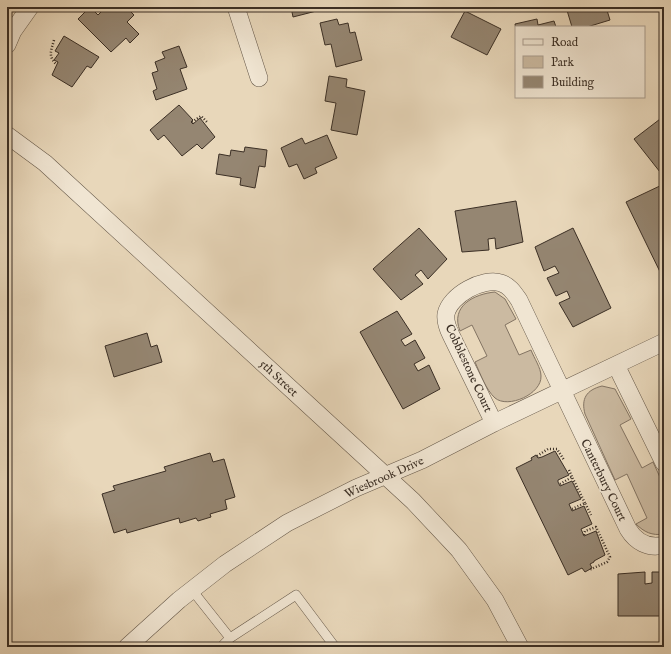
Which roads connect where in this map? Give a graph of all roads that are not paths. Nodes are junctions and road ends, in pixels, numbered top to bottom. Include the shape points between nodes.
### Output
1 (30, 7) edge
2 (236, 7) edge
3 (7, 45) edge
4 (259, 78) dead end
5 (7, 134) edge
6 (664, 342) edge
7 (616, 365) junction
8 (562, 391) junction
9 (494, 423) junction
10 (664, 463) edge
11 (385, 476) junction
12 (664, 545) edge
13 (192, 590) junction
14 (230, 638) junction
15 (127, 647) edge
16 (225, 647) edge
17 (335, 647) edge
18 (520, 647) edge

1 - 3 street
2 - 4 street
5 - 11 street, 5th Street via 45,163
6 - 7 street, Wiesbrook Drive
7 - 8 street, Wiesbrook Drive
7 - 10 street
8 - 9 street, Wiesbrook Drive
8 - 9 street, Cobblestone Court via 512,290 502,283 479,285 449,306 447,326
8 - 12 street, Canterbury Court via 630,533 644,544 656,547
9 - 11 street, Wiesbrook Drive
11 - 13 street, Wiesbrook Drive via 287,523 225,564
11 - 18 street, 5th Street via 460,550 495,600
13 - 14 lane
13 - 15 street, Wiesbrook Drive
14 - 16 lane via 223,644
14 - 17 lane via 296,595

